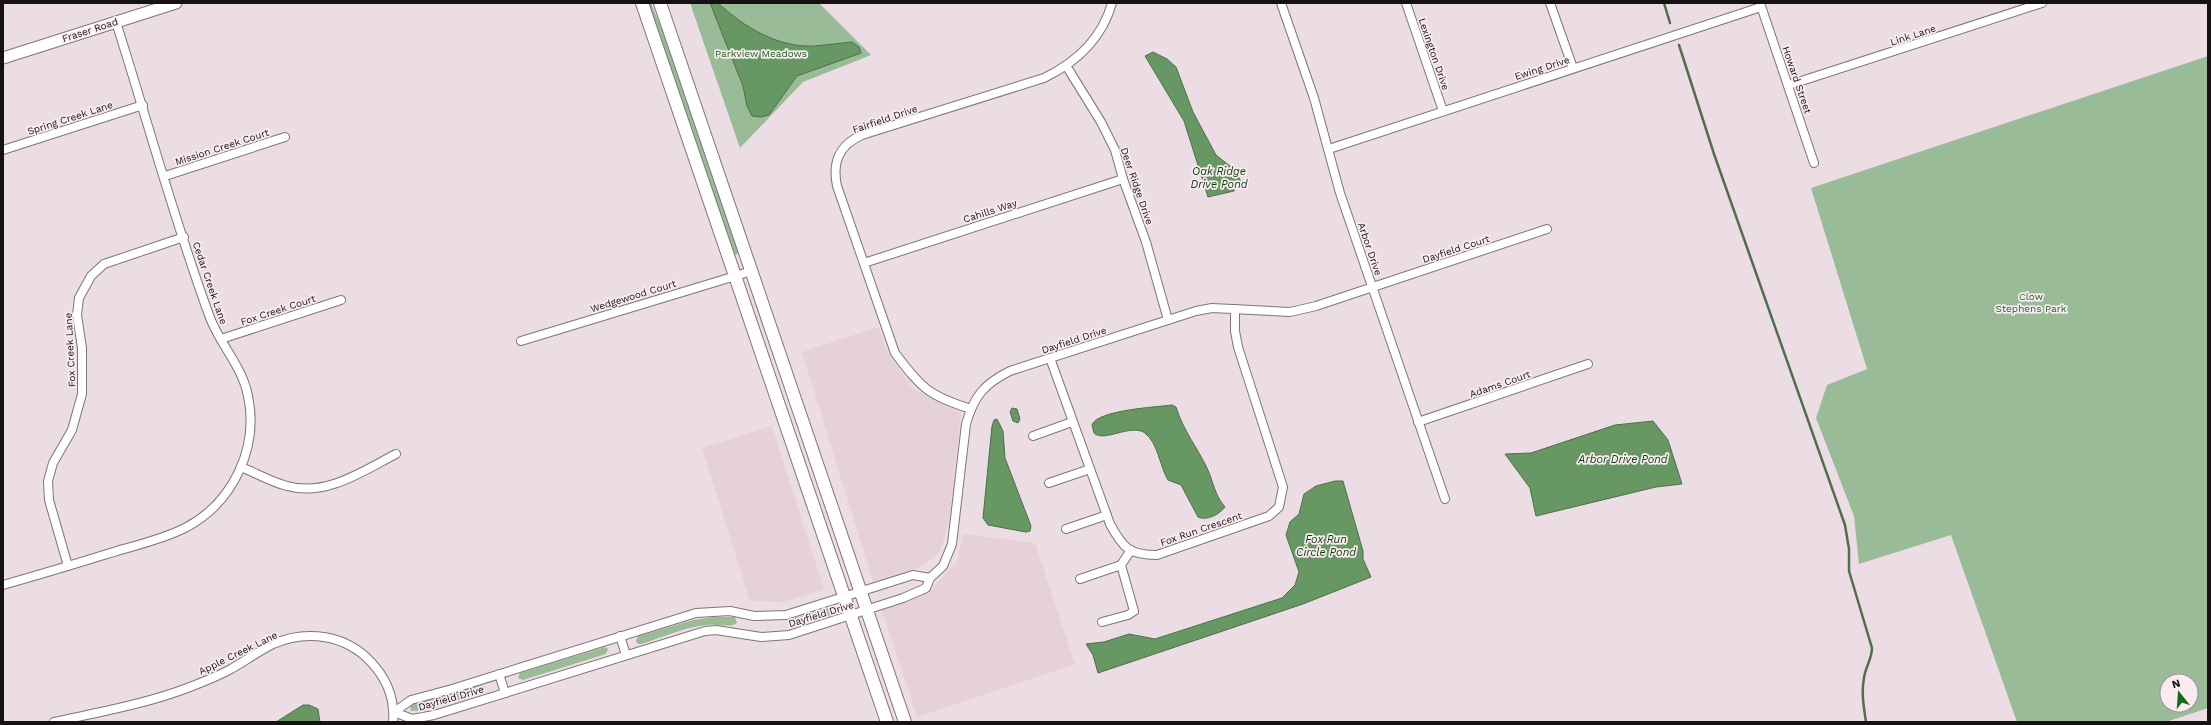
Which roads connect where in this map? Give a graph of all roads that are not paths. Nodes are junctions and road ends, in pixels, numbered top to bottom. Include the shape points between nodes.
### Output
1 (176, 3) edge
2 (642, 3) edge
3 (660, 3) edge
4 (1112, 3) edge
5 (1281, 3) edge
6 (1406, 3) edge
7 (1550, 3) edge
8 (2042, 3) edge
9 (1761, 5) edge
10 (116, 22) junction
11 (3, 58) edge
12 (1067, 67) junction
13 (1573, 68) junction
14 (1789, 85) junction
15 (143, 105) junction
16 (1443, 111) junction
17 (285, 137) dead end
18 (1330, 149) junction
19 (3, 150) edge
20 (1814, 163) dead end
21 (165, 176) junction
22 (1123, 179) junction
23 (1547, 229) dead end
24 (184, 236) junction
25 (864, 263) junction
26 (752, 271) junction
27 (736, 276) junction
28 (1372, 287) junction
29 (341, 300) dead end
30 (1235, 309) junction
31 (1168, 320) junction
32 (221, 339) junction
33 (521, 341) dead end
34 (1050, 358) junction
35 (1588, 364) dead end
36 (971, 409) junction
37 (1072, 422) junction
38 (1418, 422) junction
39 (1033, 436) dead end
40 (396, 454) dead end
41 (241, 467) junction
42 (1090, 469) junction
43 (1049, 483) dead end
44 (1445, 499) dead end
45 (1106, 515) junction
46 (1066, 529) dead end
47 (1131, 550) junction
48 (1121, 565) junction
49 (68, 566) junction
50 (930, 578) junction
51 (1080, 579) dead end
52 (3, 585) edge
53 (860, 592) junction
54 (844, 596) junction
55 (867, 610) junction
56 (851, 616) junction
57 (1102, 622) dead end
58 (620, 636) junction
59 (626, 655) junction
60 (499, 674) junction
61 (505, 693) junction
62 (394, 712) junction
63 (54, 722) edge
64 (393, 722) edge
65 (886, 722) edge
66 (905, 722) edge

1 - 10 street, Fraser Road
2 - 27 main road
3 - 26 main road
4 - 12 street, Fairfield Drive via 1099,35
5 - 18 street, Arbor Drive
6 - 16 street, Lexington Drive
7 - 13 street
8 - 14 street, Link Lane
9 - 13 street, Ewing Drive
9 - 14 street, Howard Street
10 - 11 street, Fraser Road
10 - 15 street, Cedar Creek Lane
12 - 22 street, Deer Ridge Drive via 1115,150
12 - 25 street, Fairfield Drive via 1044,78 862,135 842,149 835,163 835,177
13 - 16 street, Ewing Drive
14 - 20 street, Howard Street
15 - 19 street, Spring Creek Lane
15 - 21 street, Cedar Creek Lane
16 - 18 street, Ewing Drive
17 - 21 street, Mission Creek Court
18 - 28 street, Arbor Drive via 1340,193
21 - 24 street, Cedar Creek Lane
22 - 25 street, Cahills Way
22 - 31 street, Deer Ridge Drive via 1146,242
23 - 28 street, Dayfield Court
24 - 32 street, Cedar Creek Lane via 209,316
24 - 49 street, Fox Creek Lane via 104,264 91,276 79,298 77,315 82,348 82,394 72,430 53,463 48,480 49,500
25 - 36 street, Fairfield Drive via 891,343 899,358 928,392 947,402
26 - 27 street, Wedgewood Court
26 - 53 main road
27 - 33 street, Wedgewood Court
27 - 54 main road
28 - 30 street, Dayfield Drive via 1290,312
28 - 38 street, Arbor Drive
29 - 32 street, Fox Creek Court
30 - 31 street, Dayfield Drive via 1212,308
30 - 47 street, Fox Run Crescent via 1238,347 1283,487 1279,507 1269,516 1157,555 1140,555
31 - 34 street, Dayfield Drive
32 - 41 street, Cedar Creek Lane via 239,367 250,406 249,441
34 - 36 street, Dayfield Drive via 1010,371 993,380 978,395
34 - 37 street, Fox Run Crescent
35 - 38 street, Adams Court
36 - 50 street, Dayfield Drive via 966,424 952,544 943,566
37 - 39 street
37 - 42 street, Fox Run Crescent
38 - 44 street, Arbor Drive
40 - 41 street via 342,482 311,488 287,486
41 - 49 street, Cedar Creek Lane via 225,495 194,523 164,537
42 - 43 street
42 - 45 street, Fox Run Crescent
45 - 46 street
45 - 47 street, Fox Run Crescent via 1120,544
47 - 48 street
48 - 51 street
48 - 57 street via 1134,610 1128,615
49 - 52 street, Cedar Creek Lane
50 - 53 street, Dayfield Drive via 913,575
50 - 55 street, Dayfield Drive via 926,588
53 - 54 street, Dayfield Drive
53 - 55 main road
54 - 56 main road
54 - 58 street, Dayfield Drive via 786,615 754,616 730,611 696,613
55 - 56 street, Dayfield Drive
55 - 66 main road
56 - 59 street, Dayfield Drive via 789,635 761,637 716,630 705,631
56 - 65 main road
58 - 59 street
58 - 60 street, Dayfield Drive
59 - 61 street, Dayfield Drive
60 - 61 street
60 - 62 street, Dayfield Drive via 411,700
61 - 62 street, Dayfield Drive via 434,715 412,719
62 - 63 street, Apple Creek Lane via 391,693 379,671 360,650 339,640 316,635 293,637 273,644 230,669 176,692 114,710
62 - 64 street, Apple Creek Lane

